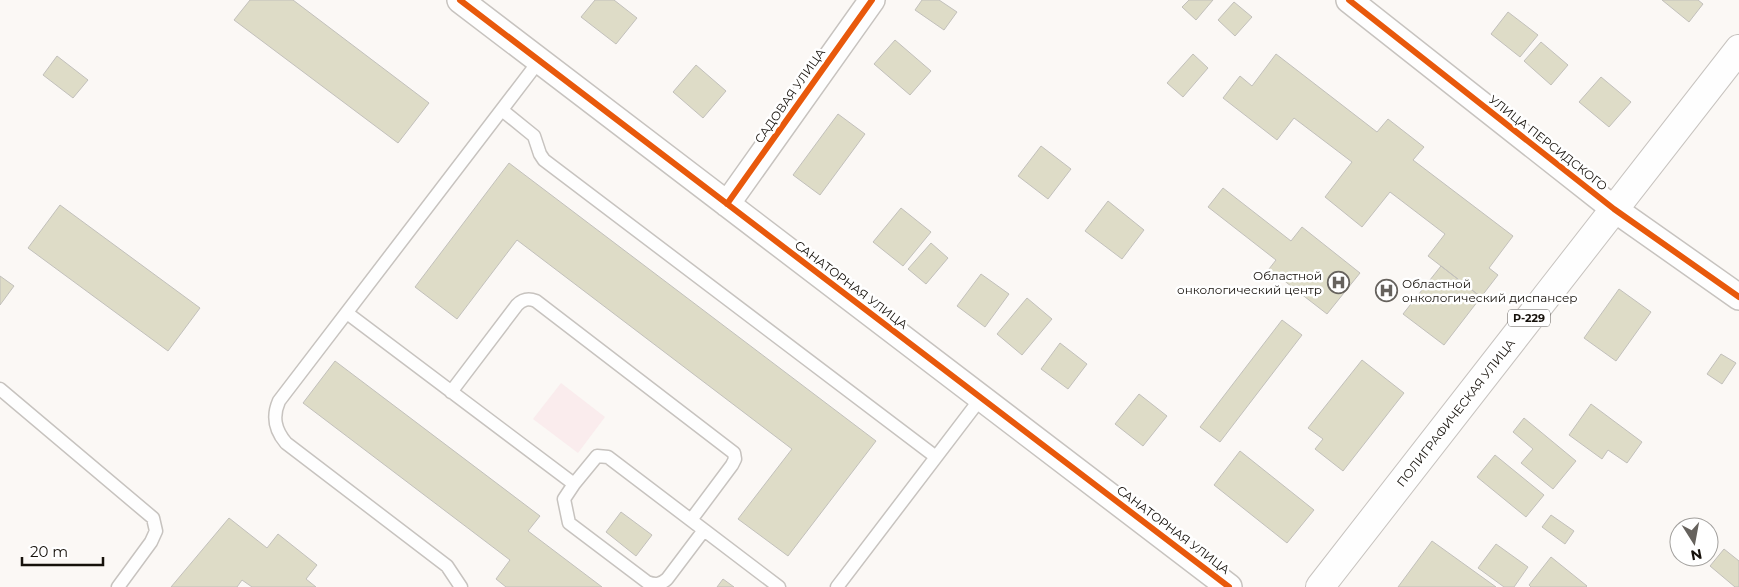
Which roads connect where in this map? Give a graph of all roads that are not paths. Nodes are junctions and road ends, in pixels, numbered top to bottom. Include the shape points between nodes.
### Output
1 (460, 0) edge
2 (872, 0) edge
3 (1349, 0) edge
4 (1739, 49) edge
5 (540, 61) junction
6 (502, 110) junction
7 (727, 204) junction
8 (1614, 209) junction
9 (1739, 297) edge
10 (347, 313) junction
11 (0, 389) edge
12 (451, 392) junction
13 (981, 398) junction
14 (936, 457) junction
15 (574, 484) junction
16 (691, 520) junction
17 (704, 530) junction
18 (118, 587) edge
19 (462, 587) edge
20 (779, 587) edge
21 (837, 587) edge
22 (1229, 587) edge
23 (1320, 587) edge

1 - 5 street, САНАТОРНАЯ УЛИЦА
2 - 7 street, САДОВАЯ УЛИЦА
3 - 8 street, УЛИЦА ПЕРСИДСКОГО
4 - 8 main road, ПОЛИГРАФИЧЕСКАЯ УЛИЦА / Р-229
5 - 6 lane
5 - 7 street, САНАТОРНАЯ УЛИЦА
6 - 10 lane
6 - 14 lane via 534,136 544,160
7 - 13 street, САНАТОРНАЯ УЛИЦА
8 - 9 street, УЛИЦА ПЕРСИДСКОГО
8 - 23 main road, ПОЛИГРАФИЧЕСКАЯ УЛИЦА / Р-229
10 - 12 lane
10 - 19 lane via 279,402 275,410 275,425 286,443 447,566
11 - 18 lane via 153,518 156,531 151,542
12 - 15 lane
12 - 16 lane via 522,300 536,301 734,453 732,465
13 - 14 lane
13 - 22 street, САНАТОРНАЯ УЛИЦА
14 - 21 lane
15 - 16 lane via 592,460 604,456
15 - 17 lane via 564,499 568,522 654,585 667,579
16 - 17 lane
17 - 20 lane

